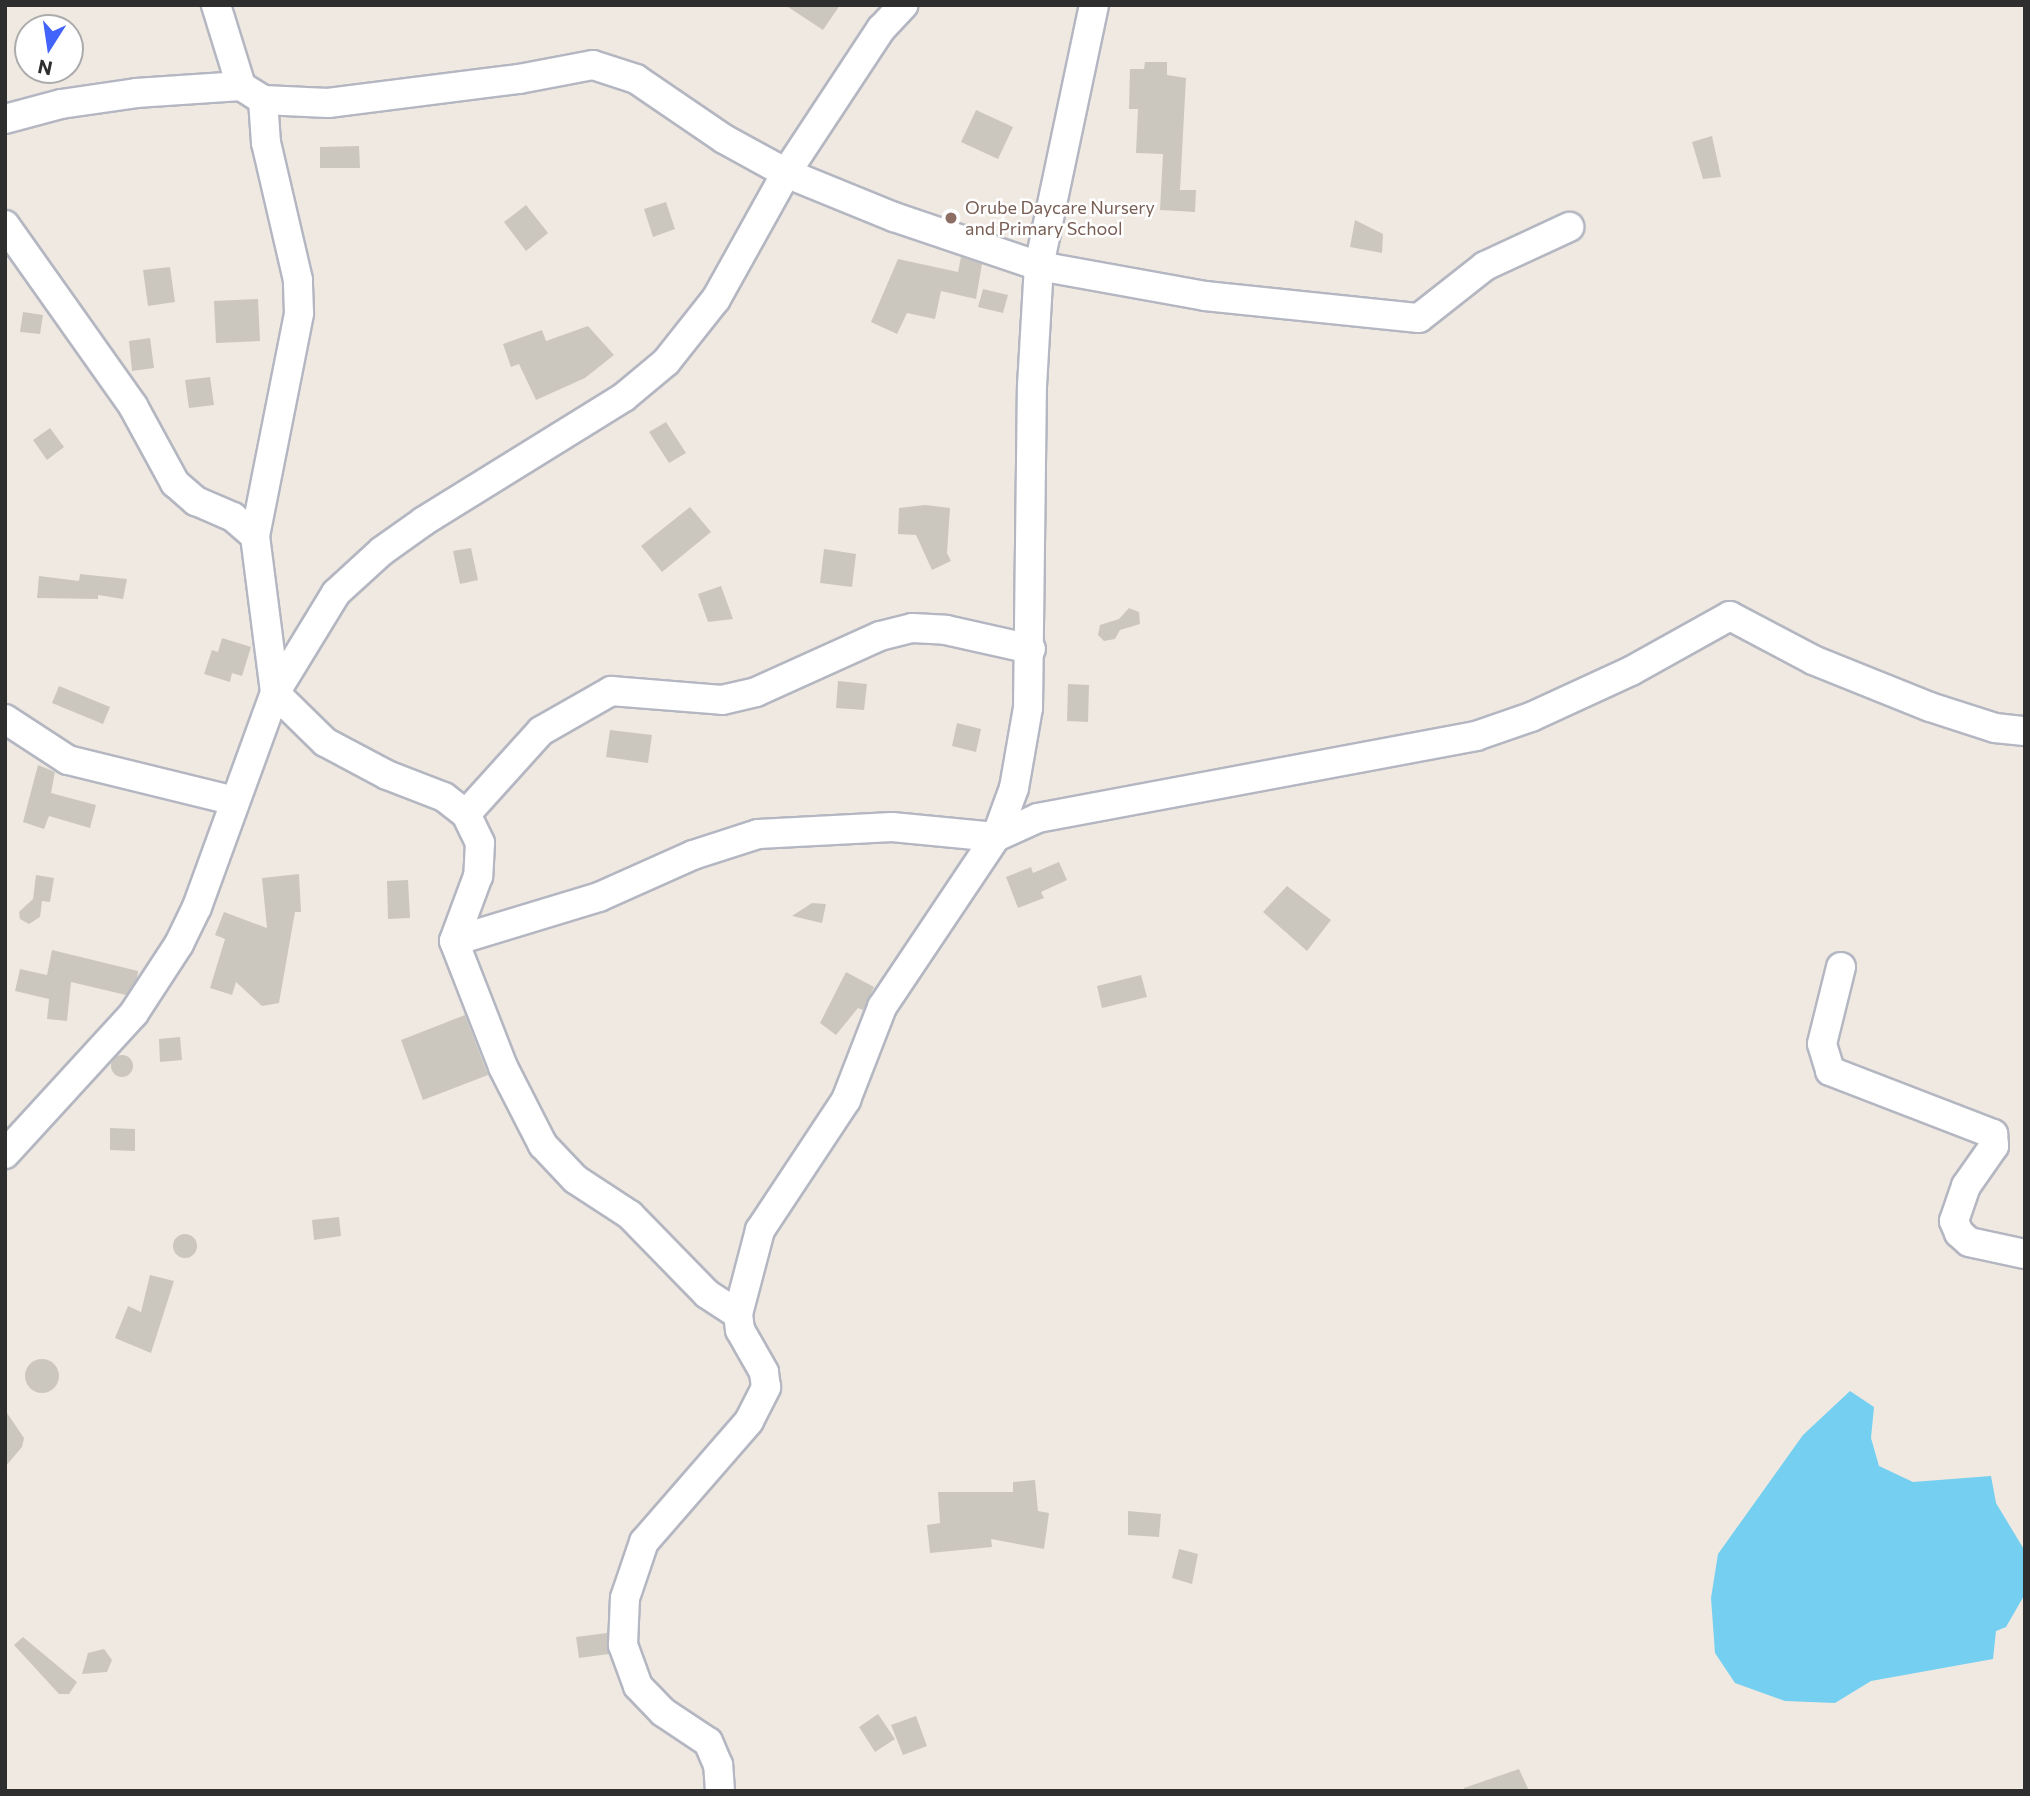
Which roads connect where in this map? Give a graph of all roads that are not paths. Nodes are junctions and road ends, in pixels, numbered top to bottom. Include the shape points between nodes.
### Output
1 (216, 5) edge
2 (903, 5) edge
3 (1094, 5) edge
4 (252, 93) junction
5 (5, 119) edge
6 (786, 173) junction
7 (5, 225) edge
8 (1569, 227) dead end
9 (1039, 267) junction
10 (255, 536) junction
11 (1031, 649) junction
12 (275, 694) junction
13 (5, 719) edge
14 (2025, 731) edge
15 (1014, 788) junction
16 (235, 801) junction
17 (466, 814) junction
18 (1038, 818) junction
19 (996, 837) junction
20 (454, 941) junction
21 (1841, 967) dead end
22 (5, 1154) edge
23 (2025, 1254) edge
24 (738, 1314) junction
25 (720, 1791) edge

1 - 4 street
2 - 6 street via 881,29
3 - 9 street
4 - 5 street via 136,93 61,104
4 - 6 street via 328,103 593,65 636,79 724,139
4 - 10 street via 298,280 299,313
6 - 9 street via 894,218
6 - 12 street via 716,299 666,362 624,397 382,551 336,593
7 - 10 street via 134,406 175,483 196,501 233,517
8 - 9 street via 1485,265 1419,318 1205,296
9 - 11 street via 1032,386
10 - 12 street
11 - 15 street via 1028,708
11 - 17 street via 946,629 912,628 880,636 755,692 722,700 611,691 541,731
12 - 16 street
12 - 17 street via 325,742 387,775 444,797
13 - 16 street via 68,760
14 - 18 street via 1995,728 1930,707 1813,660 1730,616 1631,671 1531,717 1476,736
15 - 18 street
15 - 19 street
16 - 22 street via 197,906 159,975 134,1013
17 - 20 street via 480,843 478,876
18 - 19 street
19 - 20 street via 892,827 758,834 693,855 599,897
19 - 24 street via 888,997 846,1100 773,1206 750,1259
20 - 24 street via 507,1078 543,1145 558,1164 630,1215 707,1294
21 - 23 street via 1822,1044 1830,1071 1993,1134 1994,1146 1966,1186 1954,1221 1969,1242
24 - 25 street via 740,1330 765,1372 766,1387 749,1421 644,1542 633,1566 622,1626 626,1656 638,1686 663,1712 708,1742 718,1765

